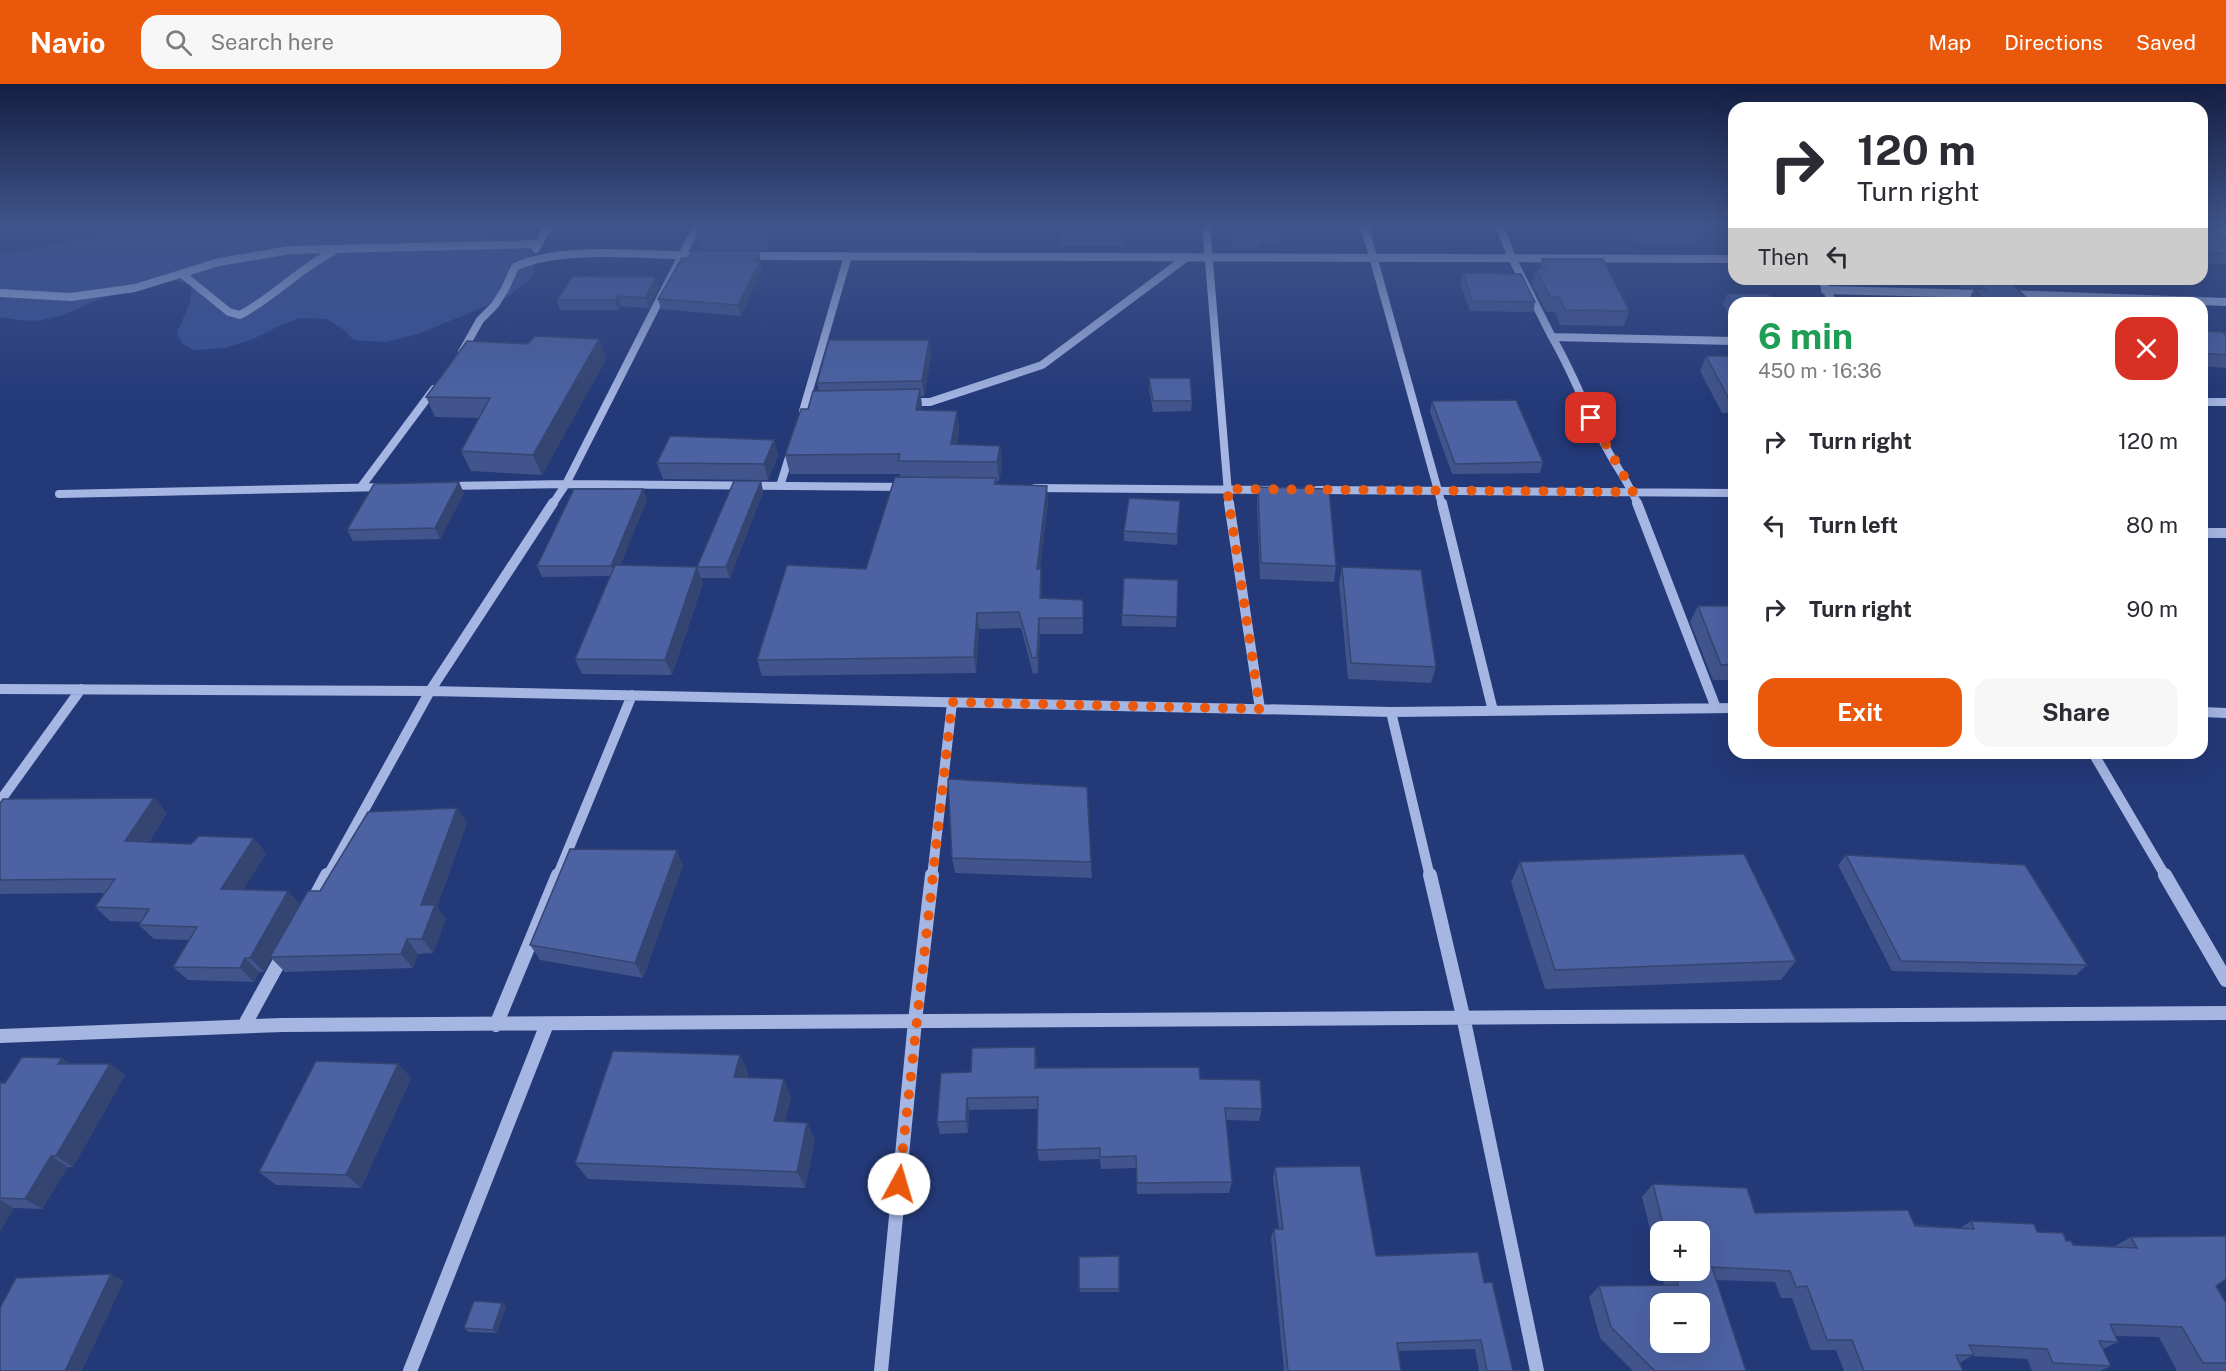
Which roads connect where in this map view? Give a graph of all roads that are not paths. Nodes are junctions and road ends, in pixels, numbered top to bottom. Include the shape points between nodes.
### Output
1 (148, 284) edge
2 (194, 284) edge
3 (288, 284) edge
4 (506, 284) edge
5 (668, 284) edge
6 (840, 284) edge
7 (1151, 284) edge
8 (1210, 284) edge
9 (1379, 284) edge
10 (1525, 284) edge
11 (1823, 285) edge
12 (1825, 290) junction
13 (0, 293) edge
14 (1992, 294) edge
15 (2004, 294) edge
16 (1829, 297) edge
17 (2087, 297) edge
18 (2208, 301) edge
19 (2226, 302) edge
20 (1552, 337) junction
21 (1728, 341) edge
22 (453, 363) edge
23 (439, 382) edge
24 (2208, 402) edge
25 (2226, 402) edge
26 (896, 403) edge
27 (828, 404) edge
28 (805, 405) junction
29 (799, 425) edge
30 (793, 445) edge
31 (566, 484) junction
32 (441, 486) edge
33 (780, 486) junction
34 (361, 487) junction
35 (395, 487) edge
36 (921, 487) edge
37 (1027, 488) edge
38 (1227, 489) junction
39 (1286, 490) edge
40 (1310, 490) edge
41 (1439, 491) junction
42 (1633, 492) junction
43 (1728, 493) edge
44 (59, 494) dead end
45 (2208, 533) edge
46 (2226, 533) edge
47 (0, 688) edge
48 (81, 689) junction
49 (430, 691) junction
50 (632, 695) junction
51 (952, 702) junction
52 (1716, 708) junction
53 (1728, 708) edge
54 (1260, 709) junction
55 (1493, 711) junction
56 (1391, 712) junction
57 (2208, 712) edge
58 (2226, 712) edge
59 (2097, 759) edge
60 (0, 801) edge
61 (306, 915) edge
62 (289, 946) edge
63 (2226, 980) edge
64 (2226, 1013) edge
65 (1464, 1016) junction
66 (915, 1021) junction
67 (496, 1024) junction
68 (547, 1024) junction
69 (244, 1026) junction
70 (0, 1036) edge
71 (410, 1371) edge
72 (880, 1371) edge
73 (1537, 1371) edge

1 - 13 street via 71,297
2 - 3 street via 229,312 240,315
4 - 22 street
5 - 31 street
6 - 28 street
7 - 26 street via 1042,365 930,402
8 - 38 street
9 - 41 street
10 - 20 street
11 - 12 street
12 - 14 street
12 - 16 street
15 - 17 street
18 - 19 street
20 - 21 street
20 - 42 street via 1606,448
23 - 34 street
24 - 25 street
27 - 28 street
28 - 29 street
30 - 33 street
31 - 32 street
31 - 33 street
31 - 49 street
33 - 36 street
34 - 35 street
34 - 44 street
37 - 38 street
38 - 39 street
38 - 54 street
40 - 41 street
41 - 42 street
41 - 55 street
42 - 43 street
42 - 52 street
45 - 46 street
47 - 48 street
48 - 49 street
48 - 60 street
49 - 50 street
49 - 61 street
50 - 51 street
50 - 67 street
51 - 54 street
51 - 66 street
52 - 53 street
52 - 55 street
54 - 56 street
55 - 56 street
56 - 65 street
57 - 58 street
59 - 63 street
62 - 69 street
64 - 65 street
65 - 66 street
65 - 73 street
66 - 68 street
66 - 72 street
67 - 68 street
67 - 69 street
68 - 71 street
69 - 70 street

